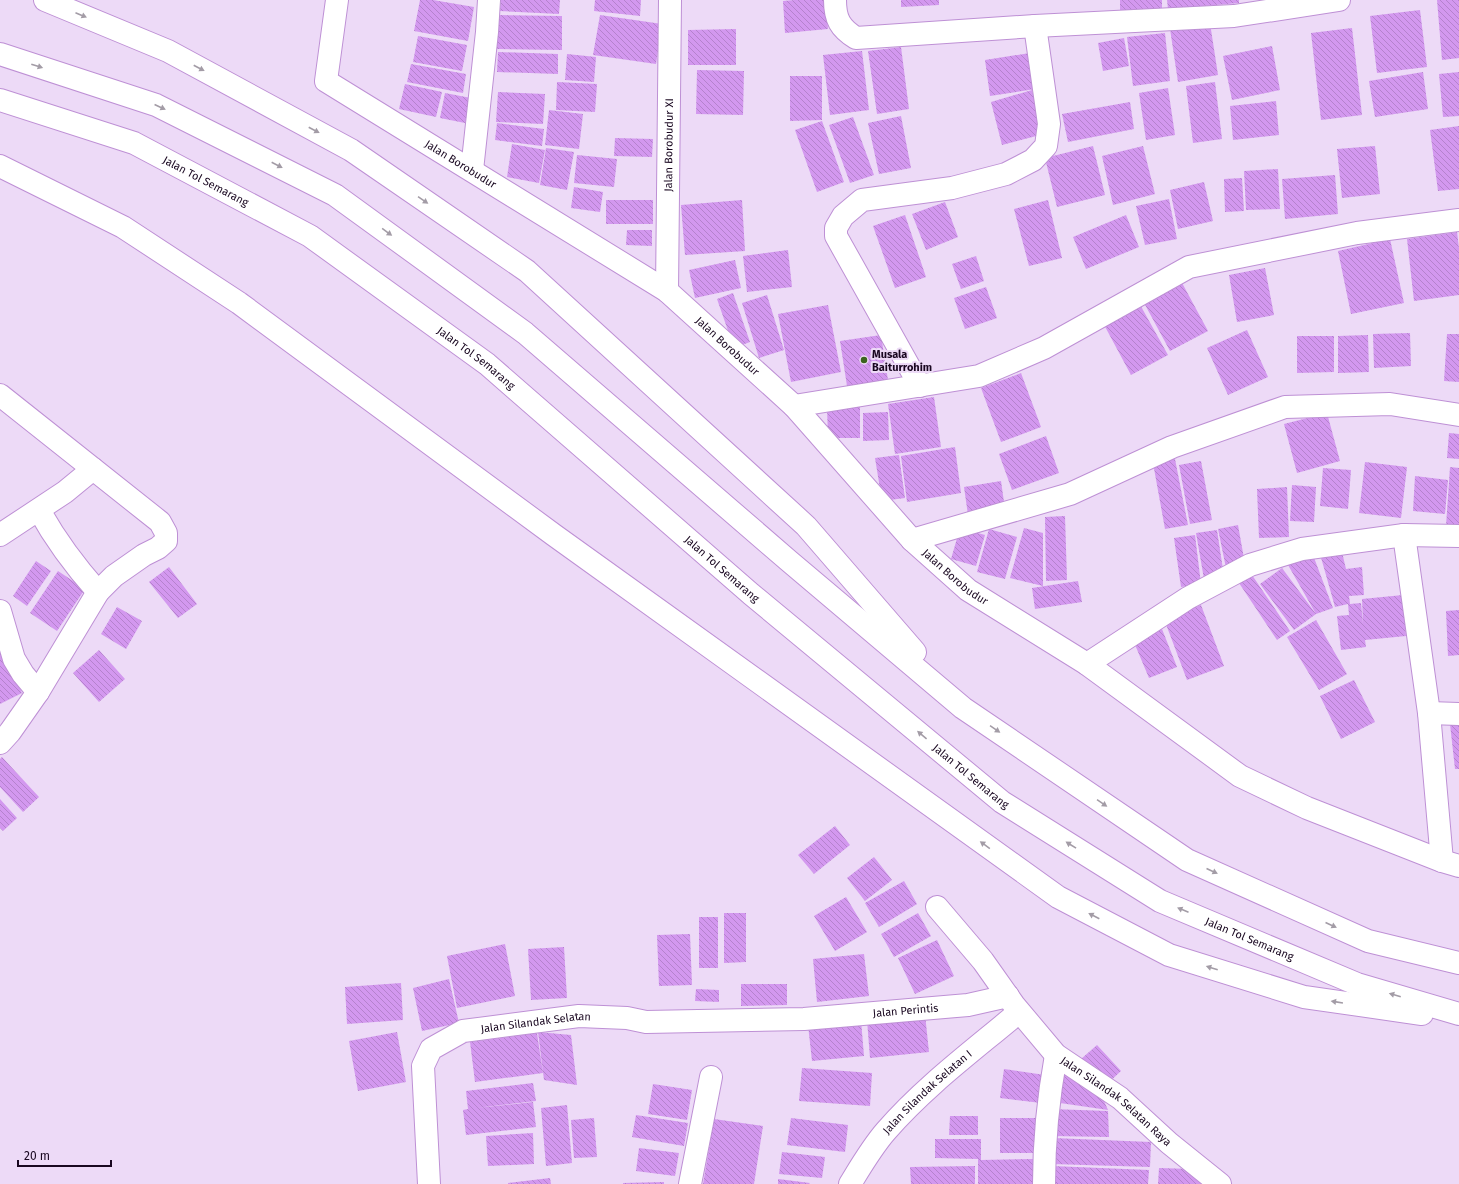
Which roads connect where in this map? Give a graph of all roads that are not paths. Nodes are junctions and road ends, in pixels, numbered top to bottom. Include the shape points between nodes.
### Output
1 (45, 0) edge
2 (337, 0) edge
3 (489, 0) edge
4 (670, 0) edge
5 (835, 0) edge
6 (1339, 0) edge
7 (1035, 26) junction
8 (0, 54) edge
9 (0, 100) edge
10 (0, 166) edge
11 (472, 170) junction
12 (1459, 220) edge
13 (667, 290) junction
14 (920, 386) junction
15 (0, 395) edge
16 (794, 406) junction
17 (1459, 415) edge
18 (93, 469) junction
19 (39, 510) junction
20 (0, 535) edge
21 (1404, 535) junction
22 (1459, 536) edge
23 (912, 540) junction
24 (98, 592) junction
25 (0, 611) edge
26 (1087, 664) junction
27 (38, 692) junction
28 (962, 708) junction
29 (1429, 713) junction
30 (1459, 714) edge
31 (0, 743) edge
32 (1451, 864) edge
33 (937, 907) dead end
34 (1459, 963) edge
35 (1013, 1004) junction
36 (1459, 1014) edge
37 (1459, 1020) edge
38 (646, 1022) joint
39 (1056, 1055) junction
40 (711, 1078) dead end
41 (429, 1184) edge
42 (690, 1184) edge
43 (850, 1184) edge
44 (1044, 1184) edge
45 (1220, 1184) edge

1 -> 28 main road via 168,51 351,150 527,271 806,526
2 - 11 main road, Jalan Borobudur via 326,81
3 - 11 main road
4 - 13 main road, Jalan Borobudur XI
5 - 7 main road via 838,22 856,38
6 - 7 main road via 1234,16
7 - 14 main road via 1049,124 1046,146 1034,160 1006,174 952,188 862,200 843,216 836,228 836,236
8 -> 28 main road via 156,105 335,194 525,332
36 -> 9 main road, Jalan Tol Semarang via 1357,984 1160,901 1002,802 751,594 487,364 310,236 134,143
37 -> 10 main road via 1304,997 1169,955 1058,897 554,536 238,303 123,226
11 - 13 main road, Jalan Borobudur
12 - 14 main road via 1357,232 1189,267 1044,348 979,376
13 - 16 main road, Jalan Borobudur
14 - 16 main road
15 - 18 main road
16 - 23 main road, Jalan Borobudur
17 - 23 main road via 1390,404 1285,407 1172,447 1070,494
18 - 19 main road
18 - 24 main road via 160,522 166,533 166,541 158,548 114,576
19 - 20 main road
19 - 24 main road via 72,563
21 - 22 main road
21 - 26 main road via 1302,549 1250,565 1188,598
21 - 29 main road
23 - 26 main road, Jalan Borobudur via 968,590
24 - 27 main road
25 - 27 main road via 14,659
26 - 32 main road, Jalan Borobudur via 1240,776 1307,808
27 - 31 main road
28 -> 34 main road via 1187,860 1368,941
29 - 30 main road
29 - 32 main road
33 - 35 main road, Jalan Silandak Selatan Raya via 983,961
35 - 38 main road, Jalan Perintis via 968,1005 804,1019
35 - 39 main road, Jalan Silandak Selatan Raya
35 - 43 main road, Jalan Silandak Selatan I via 885,1132
38 - 41 main road, Jalan Silandak Selatan via 627,1018 579,1016 463,1031 431,1049 424,1066
39 - 44 main road via 1049,1094
39 - 45 main road, Jalan Silandak Selatan Raya via 1120,1098 1169,1143
40 - 42 main road

